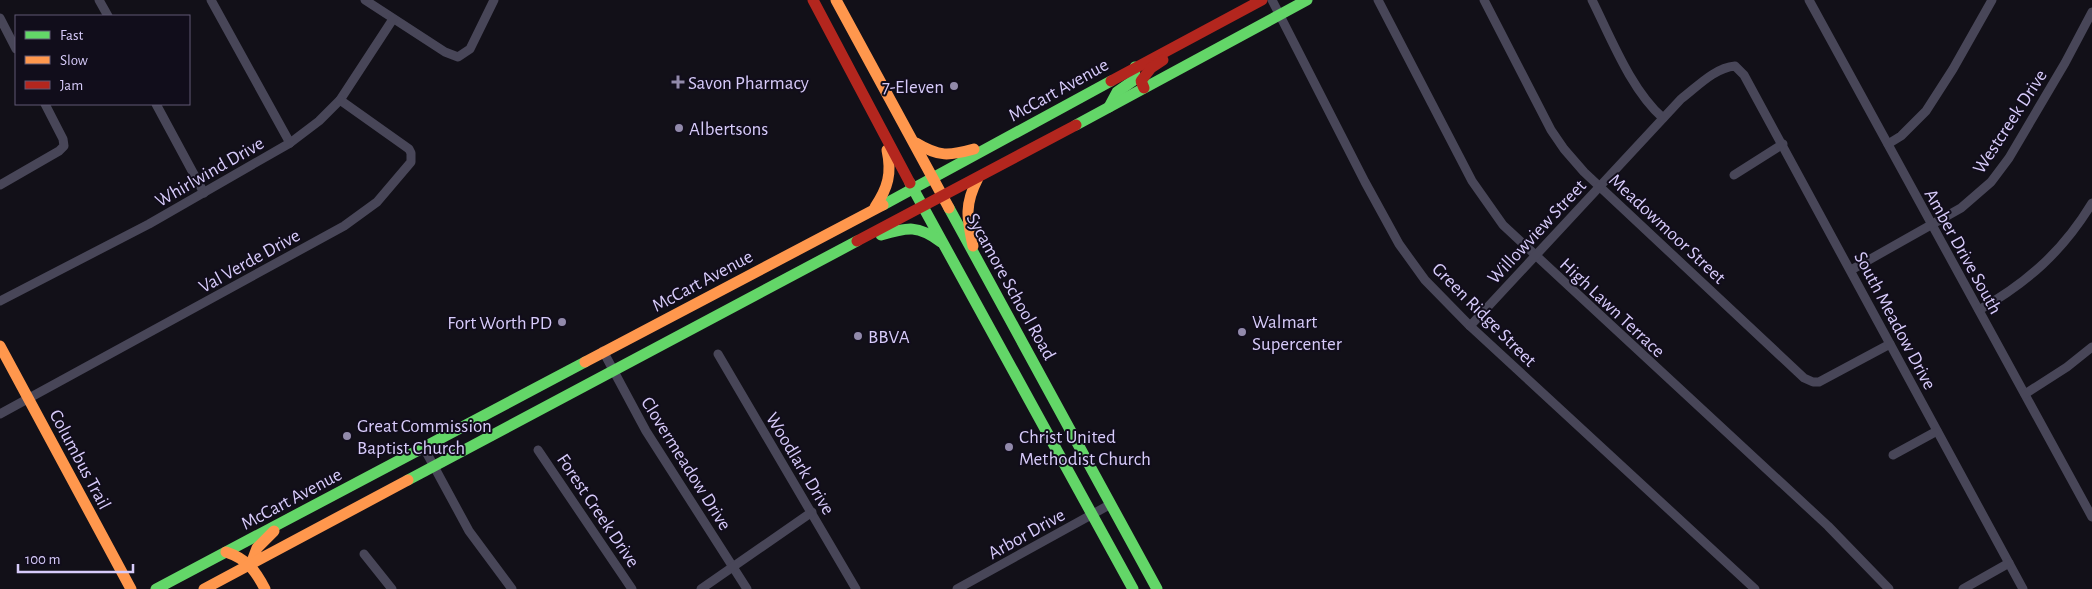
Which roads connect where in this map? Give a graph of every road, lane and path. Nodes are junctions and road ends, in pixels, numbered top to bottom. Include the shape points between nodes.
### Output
1 (99, 0) edge
2 (211, 0) edge
3 (365, 0) edge
4 (494, 0) edge
5 (812, 0) edge
6 (836, 0) edge
7 (1262, 0) edge
8 (1272, 0) edge
9 (1307, 0) edge
10 (1378, 0) edge
11 (1484, 0) edge
12 (1592, 0) edge
13 (1808, 0) edge
14 (1992, 0) edge
15 (2092, 12) edge
16 (107, 15) edge
17 (1279, 15) junction
18 (0, 18) edge
19 (393, 19) junction
20 (852, 30) junction
21 (834, 39) junction
22 (15, 47) edge
23 (1166, 51) junction
24 (1135, 68) junction
25 (1738, 68) joint
26 (1144, 88) junction
27 (340, 100) junction
28 (46, 105) edge
29 (157, 105) edge
30 (1109, 107) junction
31 (1663, 118) junction
32 (881, 128) junction
33 (915, 142) junction
34 (290, 143) junction
35 (994, 144) junction
36 (1782, 144) junction
37 (1888, 144) junction
38 (1734, 175) dead end
39 (932, 178) junction
40 (978, 178) junction
41 (0, 185) edge
42 (1600, 186) junction
43 (913, 188) junction
44 (204, 193) junction
45 (942, 196) junction
46 (2092, 203) edge
47 (923, 206) junction
48 (873, 210) junction
49 (1932, 225) junction
50 (852, 243) junction
51 (945, 245) junction
52 (1535, 256) junction
53 (975, 258) junction
54 (765, 267) junction
55 (1850, 270) junction
56 (775, 284) junction
57 (0, 301) edge
58 (1978, 310) junction
59 (1470, 326) junction
60 (1890, 344) junction
61 (0, 346) edge
62 (2092, 347) edge
63 (604, 352) junction
64 (718, 354) dead end
65 (1036, 366) junction
66 (614, 371) junction
67 (1016, 377) junction
68 (2025, 394) junction
69 (28, 398) junction
70 (0, 414) edge
71 (1937, 431) junction
72 (424, 448) junction
73 (538, 450) dead end
74 (1893, 455) dead end
75 (433, 467) junction
76 (1111, 504) junction
77 (812, 512) junction
78 (1092, 515) junction
79 (2092, 516) edge
80 (286, 520) junction
81 (226, 552) junction
82 (364, 554) dead end
83 (2009, 563) junction
84 (251, 564) junction
85 (733, 567) junction
86 (962, 588) edge
87 (131, 589) edge
88 (156, 589) edge
89 (204, 589) edge
90 (265, 589) edge
91 (392, 589) edge
92 (512, 589) edge
93 (632, 589) edge
94 (701, 589) edge
95 (747, 589) edge
96 (856, 589) edge
97 (1133, 589) edge
98 (1157, 589) edge
99 (1755, 589) edge
100 (1889, 589) edge
101 (1963, 589) edge
102 (2023, 589) edge

1 - 16 street
2 - 34 street
3 - 19 street
4 - 19 street via 470,50 462,55 445,52
5 - 21 main road, Sycamore School Road
6 - 20 main road, Sycamore School Road
7 - 23 main road, McCart Avenue
8 - 17 street, Green Ridge Street
9 - 17 main road, McCart Avenue
10 - 52 street, High Lawn Terrace via 1475,187 1503,226
11 - 42 street, Meadowmoor Street via 1551,130 1579,166
12 - 31 street via 1650,107
13 - 37 street, Amber Drive South
14 - 37 street via 1926,111
15 - 49 street, Westcreek Drive via 2009,158 1991,182 1961,208
17 - 26 main road, McCart Avenue
17 - 59 street, Green Ridge Street via 1399,244 1425,280
18 - 22 street
19 - 27 street, Whirlwind Drive
20 - 21 main road
20 - 33 main road, Sycamore School Road
21 - 32 main road, Sycamore School Road
23 - 24 main road, McCart Avenue
23 - 26 main road via 1162,62 1143,76
24 - 30 main road via 1134,81 1116,93
24 - 35 main road, McCart Avenue
25 - 31 street, Willowview Street via 1730,66 1705,80
25 - 36 street, South Meadow Drive
26 - 30 main road, McCart Avenue
27 - 34 street, Whirlwind Drive
27 - 69 street, Val Verde Drive via 411,153 411,162 377,202 344,226
28 - 41 street via 64,146
29 - 44 street
30 - 40 main road, McCart Avenue
31 - 42 street, Willowview Street
32 - 43 main road, Sycamore School Road
32 - 48 main road via 892,167 887,190
33 - 35 main road via 930,153 946,157
33 - 39 main road, Sycamore School Road
34 - 44 street, Whirlwind Drive
35 - 39 main road, McCart Avenue
36 - 38 street
36 - 55 street, South Meadow Drive
37 - 49 street, Amber Drive South
39 - 43 main road, McCart Avenue
39 - 45 main road, Sycamore School Road
40 - 45 main road, McCart Avenue
40 - 53 main road via 968,195 965,214
42 - 52 street, Willowview Street
42 - 60 street, Meadowmoor Street via 1804,378 1820,382
43 - 47 main road, Sycamore School Road
43 - 48 main road, McCart Avenue
44 - 57 street, Whirlwind Drive
45 - 47 main road, McCart Avenue
45 - 53 main road, Sycamore School Road
46 - 58 street via 2077,228 2045,263 2015,288
47 - 50 main road, McCart Avenue
47 - 51 main road, Sycamore School Road
48 - 54 main road, McCart Avenue
49 - 55 street, Westcreek Drive
49 - 58 street, Amber Drive South
50 - 51 main road via 909,227 930,234
50 - 56 main road, McCart Avenue
51 - 67 main road, Sycamore School Road
52 - 59 street, Willowview Street
52 - 100 street, High Lawn Terrace via 1828,526
53 - 65 main road, Sycamore School Road
54 - 56 main road
54 - 63 main road, McCart Avenue
55 - 60 street, South Meadow Drive
56 - 66 main road, McCart Avenue
58 - 68 street, Amber Drive South
59 - 99 street, Green Ridge Street
60 - 71 street, South Meadow Drive
61 - 69 main road, Columbus Trail
62 - 68 street
63 - 66 street, Clovermeadow Drive
63 - 72 main road, McCart Avenue
64 - 77 street, Woodlark Drive
65 - 67 main road
65 - 76 main road, Sycamore School Road
66 - 75 main road, McCart Avenue
66 - 85 street, Clovermeadow Drive via 646,431
67 - 78 main road, Sycamore School Road
68 - 79 street, Amber Drive South
69 - 70 street, Val Verde Drive
69 - 87 main road, Columbus Trail
71 - 74 street
71 - 83 street, South Meadow Drive
72 - 75 street
72 - 80 main road, McCart Avenue
73 - 93 street, Forest Creek Drive
75 - 84 main road, McCart Avenue
75 - 92 street via 469,531
76 - 78 street, Arbor Drive
76 - 98 main road, Sycamore School Road
77 - 85 street
77 - 96 street, Woodlark Drive
78 - 86 street, Arbor Drive
78 - 97 main road, Sycamore School Road
80 - 81 main road, McCart Avenue
80 - 84 main road via 257,548
81 - 84 main road
81 - 88 main road, McCart Avenue
82 - 91 street
83 - 101 street
83 - 102 street, South Meadow Drive
84 - 89 main road, McCart Avenue
84 - 90 main road
85 - 94 street
85 - 95 street, Clovermeadow Drive

